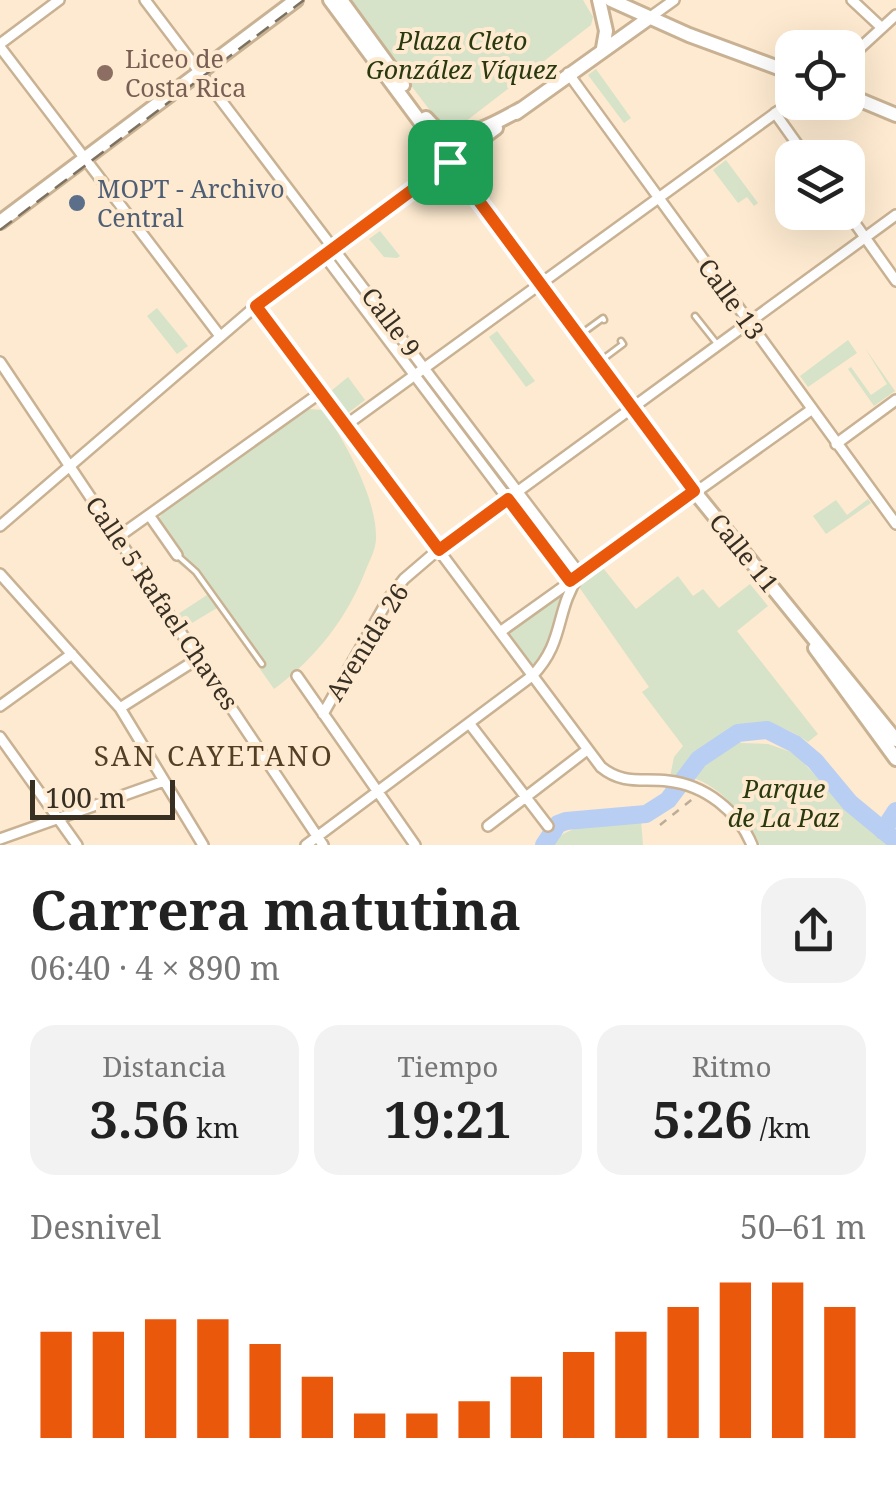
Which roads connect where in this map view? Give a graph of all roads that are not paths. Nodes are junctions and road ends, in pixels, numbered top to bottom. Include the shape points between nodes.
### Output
1 (58, 0) edge
2 (145, 0) edge
3 (296, 0) edge
4 (330, 0) edge
5 (341, 0) edge
6 (599, 0) edge
7 (611, 0) edge
8 (674, 0) edge
9 (852, 0) edge
10 (896, 15) edge
11 (648, 18) junction
12 (882, 28) junction
13 (865, 44) edge
14 (0, 46) edge
15 (603, 48) junction
16 (775, 67) edge
17 (200, 73) junction
18 (568, 74) junction
19 (865, 102) edge
20 (521, 109) junction
21 (775, 113) edge
22 (896, 115) edge
23 (486, 127) junction
24 (431, 138) junction
25 (84, 160) junction
26 (450, 162) junction
27 (657, 198) junction
28 (896, 215) edge
29 (0, 222) edge
30 (859, 230) edge
31 (865, 238) junction
32 (334, 248) junction
33 (324, 255) junction
34 (896, 281) edge
35 (540, 282) junction
36 (256, 306) junction
37 (696, 316) dead end
38 (604, 320) dead end
39 (749, 322) junction
40 (580, 335) junction
41 (220, 336) junction
42 (621, 341) dead end
43 (718, 345) junction
44 (0, 362) edge
45 (600, 362) junction
46 (425, 367) junction
47 (415, 374) junction
48 (320, 392) junction
49 (896, 400) edge
50 (632, 408) junction
51 (811, 410) junction
52 (346, 426) junction
53 (836, 444) junction
54 (70, 466) junction
55 (518, 491) junction
56 (694, 491) junction
57 (508, 499) junction
58 (149, 515) junction
59 (896, 524) edge
60 (0, 526) edge
61 (118, 537) junction
62 (439, 550) junction
63 (177, 556) joint
64 (0, 574) edge
65 (580, 574) junction
66 (571, 582) junction
67 (801, 624) junction
68 (500, 632) junction
69 (72, 654) junction
70 (199, 658) junction
71 (262, 664) dead end
72 (297, 676) dead end
73 (532, 676) junction
74 (0, 706) edge
75 (120, 708) junction
76 (323, 714) junction
77 (469, 723) junction
78 (0, 737) edge
79 (896, 740) edge
80 (587, 750) junction
81 (896, 760) edge
82 (164, 781) junction
83 (378, 792) junction
84 (525, 797) junction
85 (57, 819) junction
86 (488, 826) dead end
87 (548, 826) dead end
88 (0, 839) edge
89 (320, 841) edge
90 (77, 845) edge
91 (203, 845) edge
92 (306, 845) edge
93 (415, 845) edge
94 (752, 845) edge

1 - 14 street
2 - 17 street, Calle 9
3 - 17 main road
4 - 24 main road, Calle 11
5 - 23 main road via 433,127 449,135
6 - 15 main road
7 - 11 main road
8 - 11 street
9 - 12 street
10 - 12 street
11 - 15 main road
11 - 16 main road
12 - 13 street
14 - 25 street
15 - 18 main road
17 - 25 main road
17 - 32 street, Calle 9
18 - 20 main road
18 - 27 street, Calle 13
19 - 22 main road
20 - 23 main road
20 - 26 main road
21 - 27 street
23 - 24 main road via 459,142
24 - 26 main road, Calle 11
25 - 29 main road
25 - 41 street
26 - 32 street
26 - 35 main road, Calle 11
27 - 35 street
27 - 39 street, Calle 13
28 - 31 street, Avenida 26
30 - 31 street
31 - 34 street
31 - 39 street, Avenida 26
32 - 33 street
32 - 46 street, Calle 9
33 - 36 street
33 - 47 street, Calle 9
35 - 40 main road, Calle 11
35 - 46 street
36 - 41 street
36 - 48 street
37 - 43 lane
38 - 40 lane
39 - 43 street, Avenida 26
39 - 51 street, Calle 13
40 - 45 main road, Calle 11
41 - 54 street
42 - 45 lane
43 - 50 street, Avenida 26
44 - 54 street, Calle 5 Rafael Chaves
45 - 50 main road, Calle 11
46 - 47 street
46 - 55 street, Calle 9
47 - 52 street
47 - 57 street, Calle 9
48 - 52 street
48 - 58 street
49 - 53 street
50 - 55 street, Avenida 26
50 - 56 main road, Calle 11
51 - 53 street, Calle 13
51 - 56 street
52 - 62 street
53 - 59 street, Calle 13
54 - 60 street
54 - 61 street, Calle 5 Rafael Chaves
55 - 57 street, Avenida 26
55 - 65 street, Calle 9
56 - 65 street
56 - 67 main road, Calle 11
57 - 62 street, Avenida 26
57 - 66 street, Calle 9
58 - 61 street
58 - 63 street
61 - 70 street, Calle 5 Rafael Chaves
62 - 68 street
62 - 76 street, Avenida 26 via 396,588
63 - 71 lane via 196,572
64 - 69 street
65 - 66 street
66 - 68 street
66 - 73 street via 552,654
67 - 79 main road, Calle 11
67 - 81 main road, Calle 11
68 - 73 street
69 - 74 street
69 - 75 street
70 - 75 street
70 - 89 street, Calle 5 Rafael Chaves
72 - 76 street
73 - 77 street
73 - 80 street
75 - 82 street
76 - 83 street
77 - 83 street
77 - 84 street
78 - 85 street
80 - 84 street
80 - 94 street via 620,779 700,788 738,820
82 - 85 street
82 - 91 street
83 - 89 street
83 - 93 street
84 - 86 street
84 - 87 street
85 - 88 street
85 - 90 street
89 - 92 street

